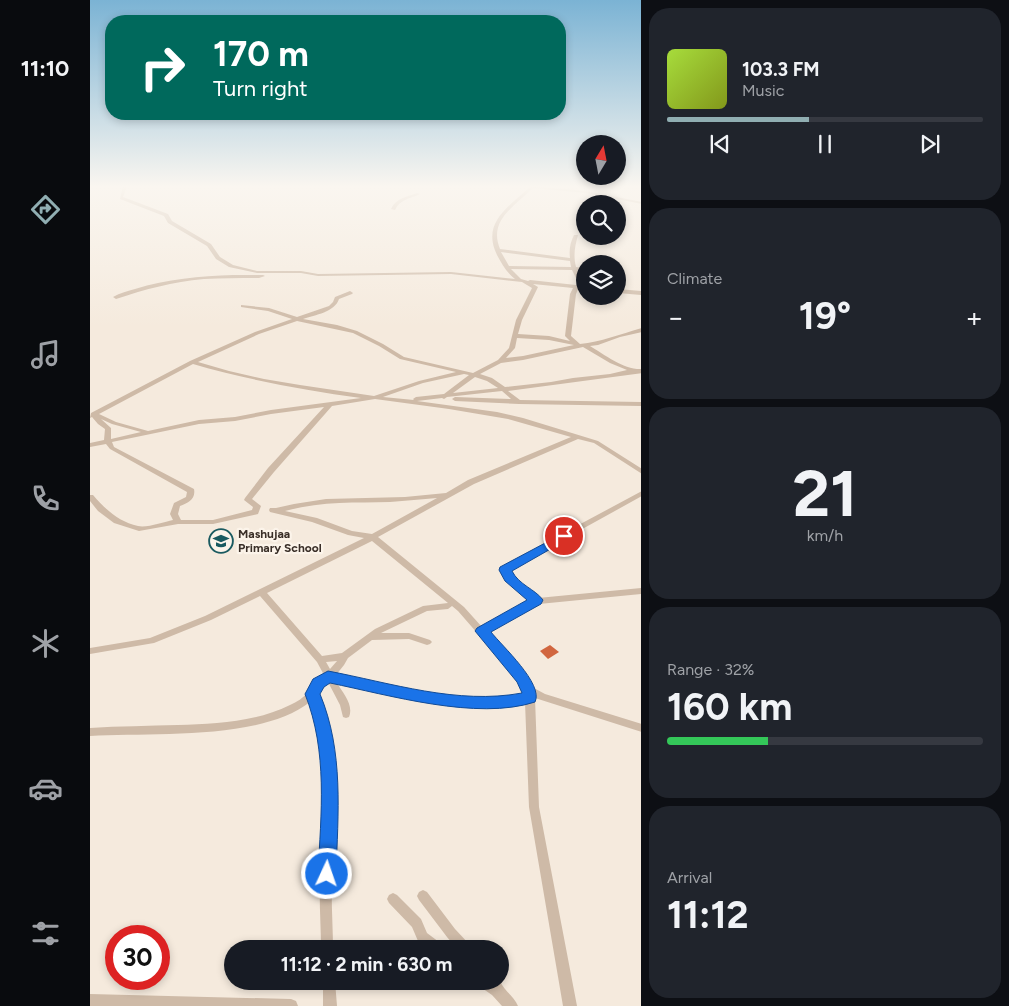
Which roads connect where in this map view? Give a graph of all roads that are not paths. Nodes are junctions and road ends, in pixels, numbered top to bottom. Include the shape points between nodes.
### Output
1 (189, 233) edge
2 (494, 233) edge
3 (576, 236) dead end
4 (497, 250) junction
5 (572, 260) junction
6 (506, 267) junction
7 (574, 268) junction
8 (284, 272) junction
9 (576, 272) edge
10 (523, 281) junction
11 (576, 287) joint
12 (626, 292) edge
13 (641, 293) edge
14 (350, 294) dead end
15 (116, 297) dead end
16 (244, 306) dead end
17 (298, 319) junction
18 (641, 330) edge
19 (516, 336) junction
20 (579, 345) junction
21 (500, 361) junction
22 (192, 362) junction
23 (491, 366) junction
24 (638, 371) edge
25 (464, 372) junction
26 (474, 374) junction
27 (503, 389) junction
28 (444, 397) junction
29 (373, 398) junction
30 (398, 401) junction
31 (520, 402) junction
32 (641, 404) edge
33 (330, 405) junction
34 (91, 414) edge
35 (149, 432) junction
36 (578, 437) junction
37 (106, 441) junction
38 (90, 445) edge
39 (641, 471) edge
40 (641, 494) edge
41 (448, 495) junction
42 (90, 497) edge
43 (178, 522) junction
44 (373, 536) junction
45 (641, 591) edge
46 (261, 592) junction
47 (537, 600) junction
48 (448, 606) dead end
49 (482, 631) junction
50 (370, 637) junction
51 (427, 642) dead end
52 (90, 651) edge
53 (344, 656) junction
54 (320, 660) junction
55 (328, 677) junction
56 (313, 694) junction
57 (530, 694) junction
58 (346, 714) dead end
59 (641, 728) edge
60 (90, 732) edge
61 (423, 896) dead end
62 (393, 899) dead end
63 (327, 940) edge
64 (426, 940) edge
65 (456, 940) edge
66 (329, 990) edge
67 (498, 990) edge
68 (90, 1000) edge
69 (291, 1006) edge
70 (330, 1006) edge
71 (511, 1006) edge
72 (570, 1006) edge

1 - 8 street via 209,245 218,258 231,266 257,272
2 - 4 street
3 - 5 street
4 - 5 street
4 - 6 street
5 - 7 street
6 - 7 street
6 - 10 street
7 - 9 street
8 - 10 street via 318,276 451,273
8 - 15 street via 167,283 137,288
10 - 11 street
10 - 19 street via 535,286 519,320
11 - 20 street via 568,336
12 - 13 street
14 - 17 street via 337,298 331,307
16 - 17 street
17 - 22 street
17 - 25 street via 355,332 402,358
18 - 20 street via 596,344
19 - 20 street via 549,338
19 - 21 street via 512,348
20 - 21 street
20 - 24 street
21 - 23 street
22 - 29 street via 242,375
22 - 34 street
23 - 25 street
23 - 26 street
24 - 27 street
25 - 26 street
25 - 29 street
26 - 27 street via 496,381
26 - 28 street
27 - 28 street
27 - 31 street
28 - 30 street
28 - 31 street
29 - 30 street
29 - 33 street
30 - 36 street via 487,412
31 - 32 street
33 - 35 street via 199,422
33 - 43 street via 248,500 257,506 255,512 213,522
34 - 35 street
34 - 37 street via 108,428
35 - 37 street
36 - 39 street via 596,442
36 - 41 street via 470,482
37 - 38 street
37 - 43 street via 112,448 191,491 186,502 177,505 174,514
40 - 47 street via 507,567 505,572 509,578
41 - 44 street
41 - 44 street via 362,499 293,505 275,510 351,533
42 - 43 street via 117,520 139,529
44 - 46 street
44 - 49 street via 461,609
45 - 47 street
46 - 52 street via 151,641
46 - 54 street
47 - 49 street
48 - 50 street via 426,608
49 - 57 street
50 - 51 street via 409,636
50 - 53 street
53 - 54 street
53 - 55 street
54 - 55 street
55 - 56 street via 318,683
55 - 57 street via 468,702 508,702
55 - 58 street via 345,705
56 - 60 street via 270,719 235,725
56 - 63 street via 328,746
57 - 59 street
57 - 72 street via 534,807
61 - 65 street
62 - 64 street via 417,923
66 - 70 street
67 - 71 street
68 - 69 street

